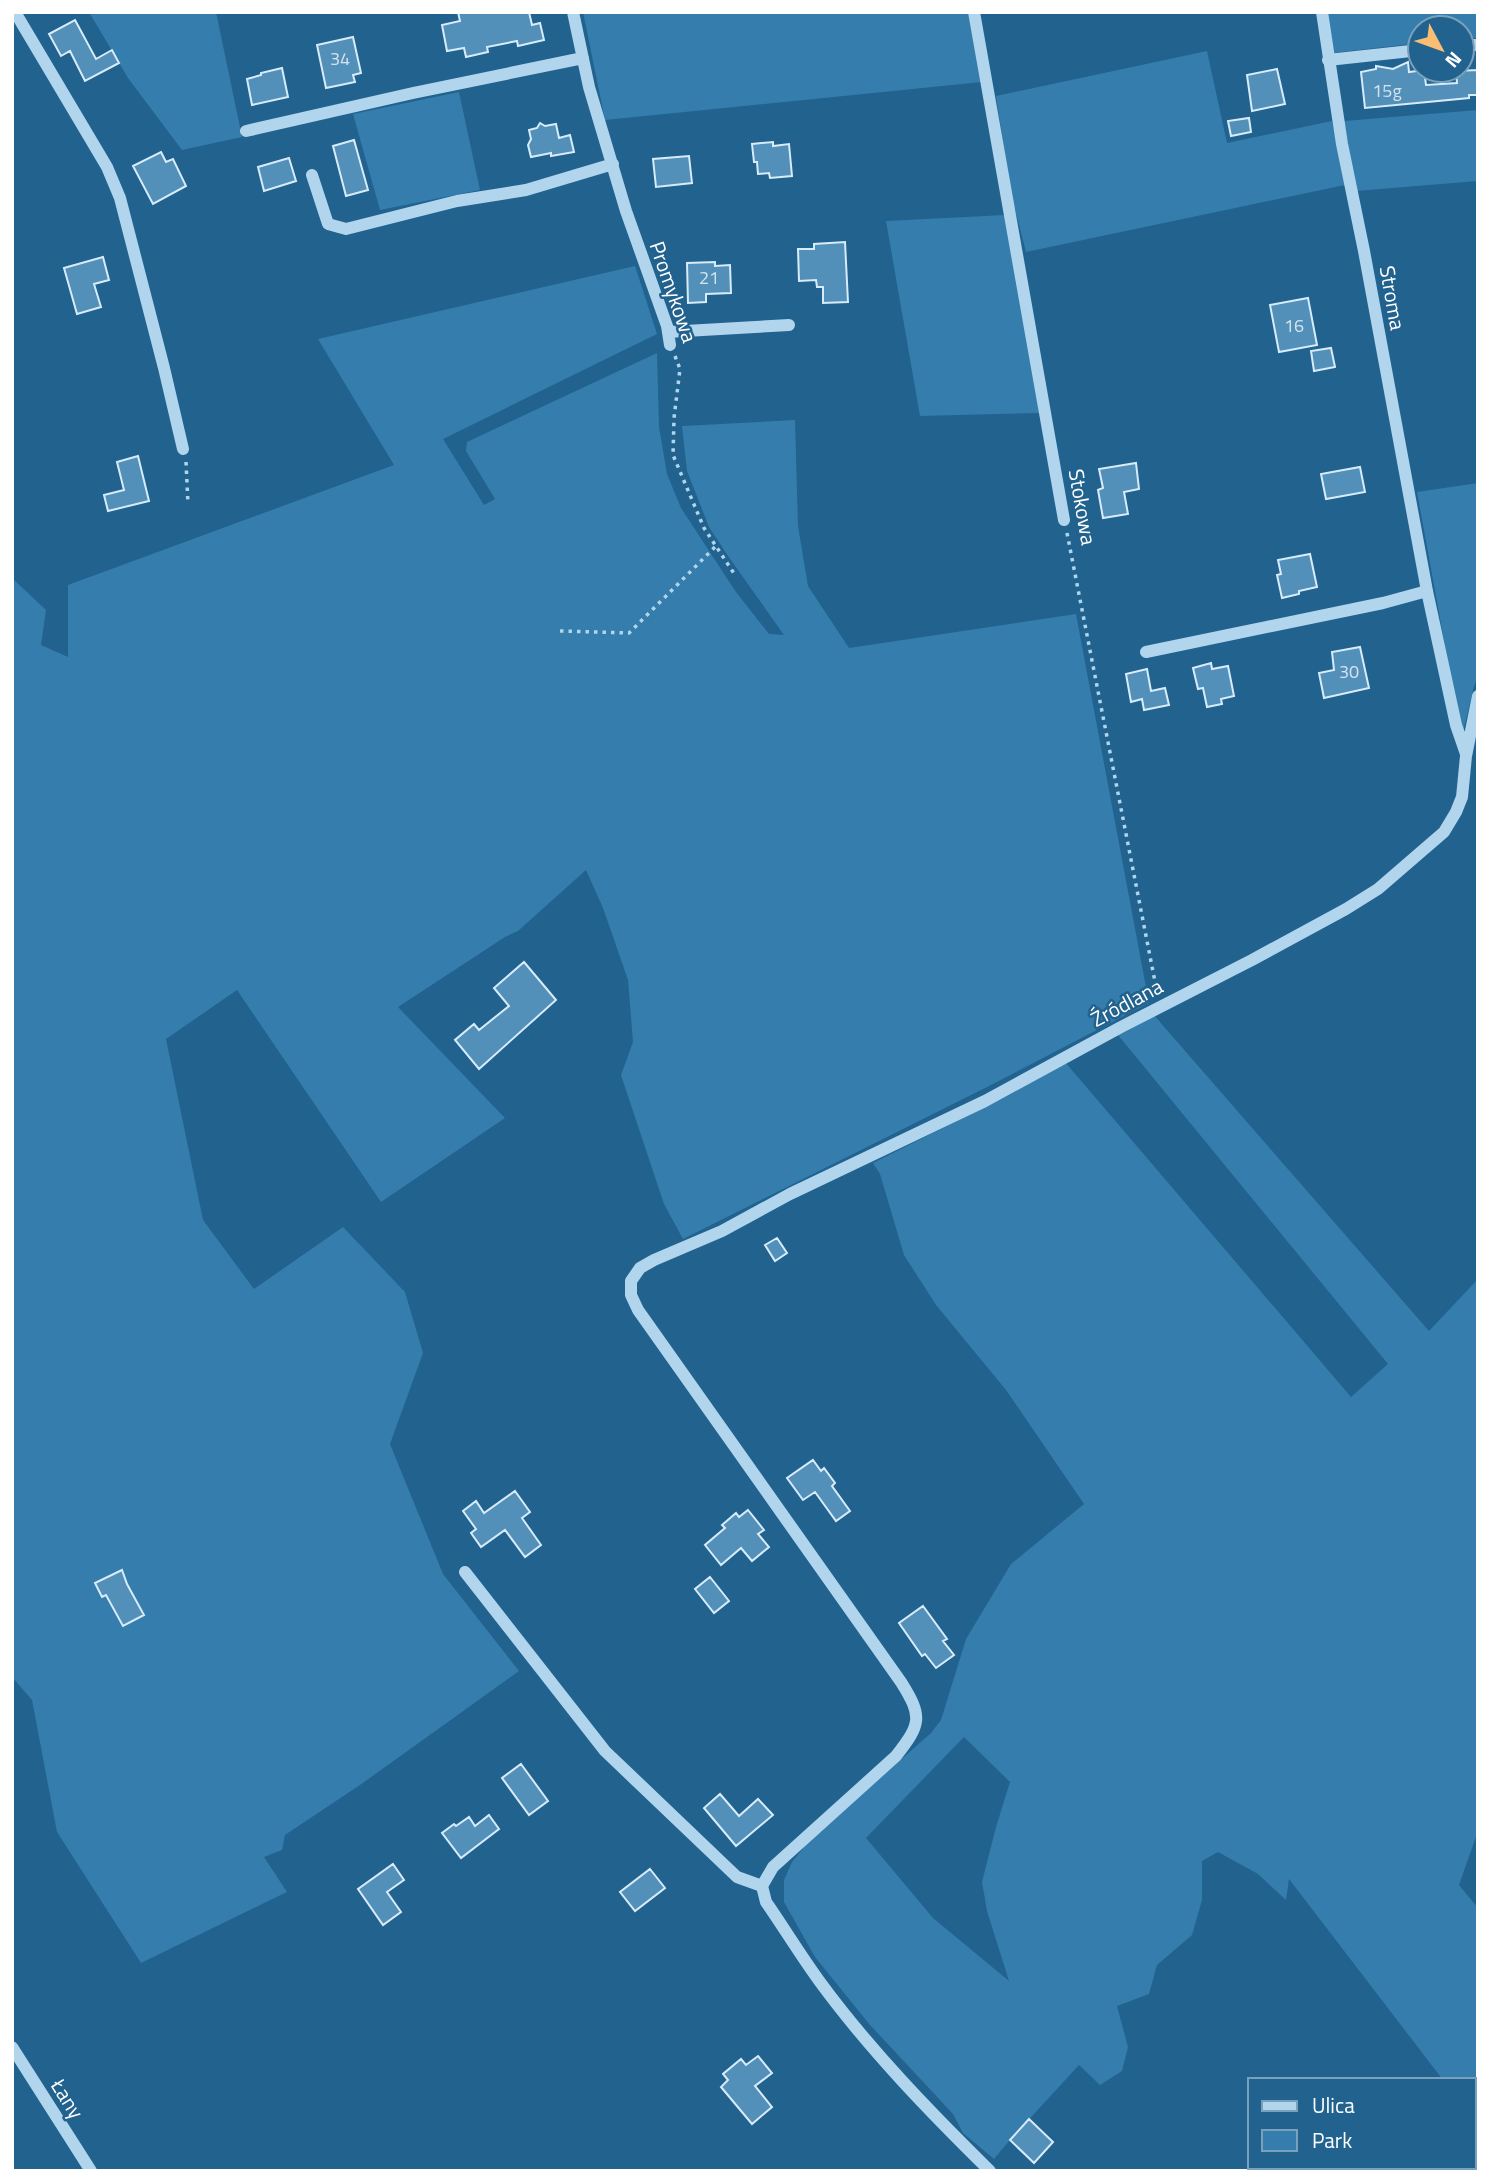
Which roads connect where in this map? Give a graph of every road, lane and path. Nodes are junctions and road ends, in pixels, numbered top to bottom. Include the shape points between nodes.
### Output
1 (15, 12) edge
2 (573, 12) edge
3 (974, 12) edge
4 (1322, 12) edge
5 (1406, 52) edge
6 (583, 58) junction
7 (1328, 60) junction
8 (246, 131) dead end
9 (613, 164) junction
10 (312, 175) dead end
11 (789, 325) dead end
12 (669, 339) junction
13 (183, 449) joint
14 (188, 504) dead end
15 (1064, 520) joint
16 (716, 546) junction
17 (735, 575) dead end
18 (1427, 591) junction
19 (560, 631) dead end
20 (1146, 652) dead end
21 (1478, 696) edge
22 (1466, 756) junction
23 (1160, 1007) junction
24 (465, 1572) dead end
25 (762, 1886) junction
26 (12, 2047) edge
27 (91, 2171) edge
28 (990, 2171) edge

1 - 13 street via 107,167 120,198
2 - 6 street, Promykowa
3 - 15 street, Stokowa
4 - 7 street, Stroma
5 - 7 street
6 - 8 street
6 - 9 street, Promykowa
7 - 18 street, Stroma
9 - 10 street via 526,190 457,201 346,229 328,225
9 - 12 street, Promykowa
11 - 12 street
12 - 16 path, Promykowa via 680,369 673,455
13 - 14 path
15 - 23 path, Stokowa
16 - 17 path, Promykowa
16 - 19 path via 629,633
18 - 20 street
18 - 22 street, Stroma
21 - 22 street, Źródlana
22 - 23 street, Źródlana via 1462,797 1444,832 1378,889
23 - 25 street, Źródlana via 985,1101 722,1231 653,1260 631,1281 638,1310 901,1682 918,1717 912,1736 896,1756 773,1867
24 - 25 street via 605,1751 737,1877
25 - 28 street via 766,1902 841,2009
26 - 27 street, Łany

